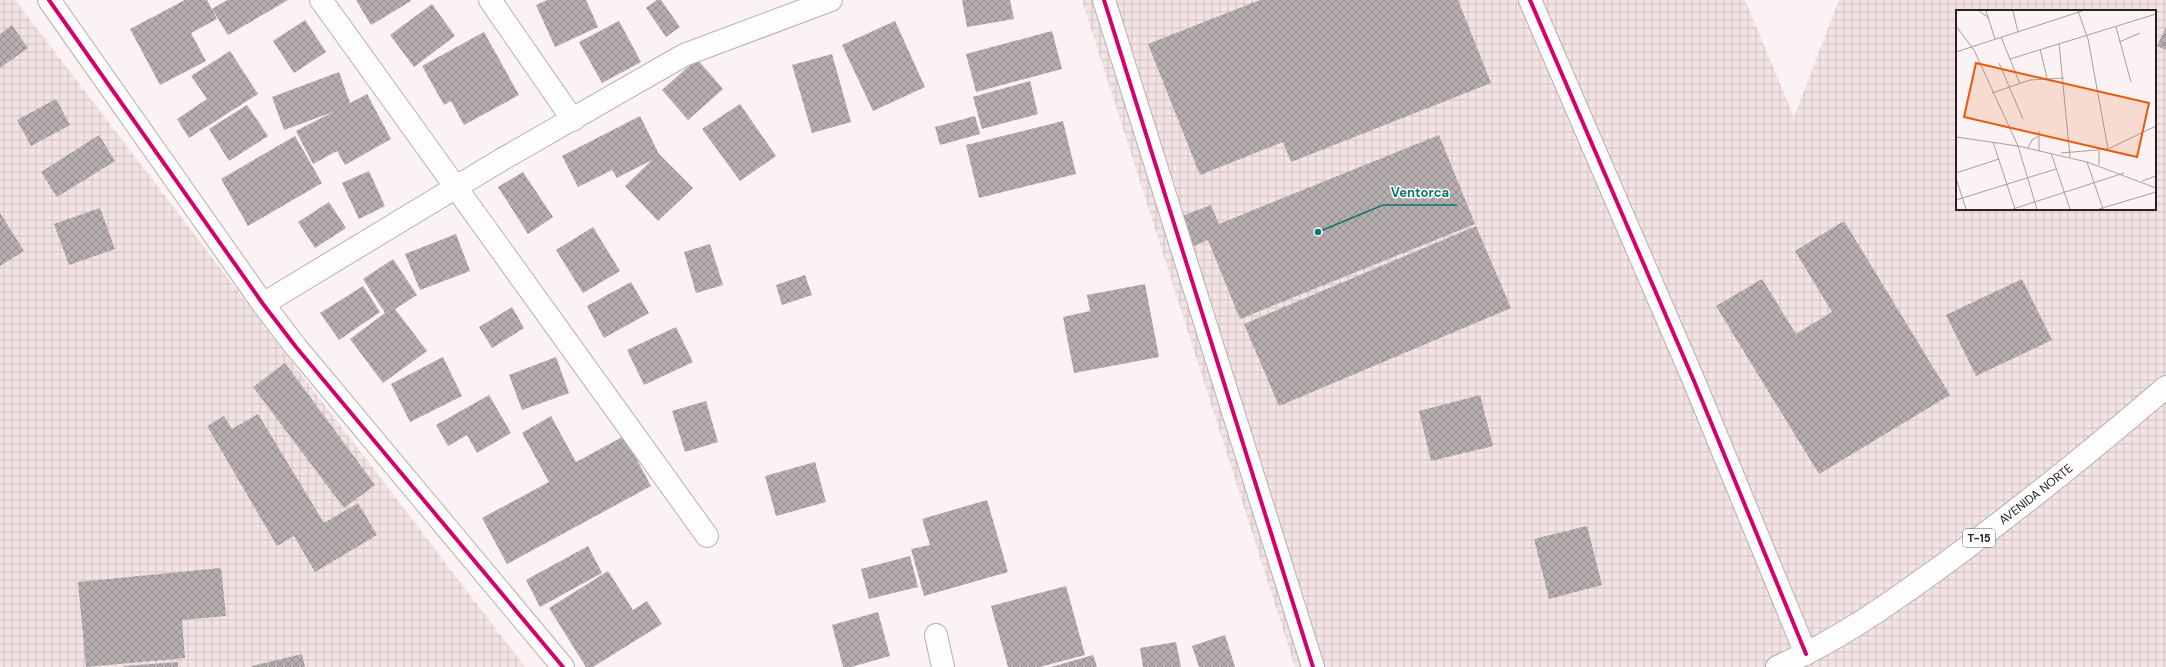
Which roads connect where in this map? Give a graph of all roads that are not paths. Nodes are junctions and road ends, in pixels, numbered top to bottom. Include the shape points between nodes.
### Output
1 (49, 0) edge
2 (321, 0) edge
3 (490, 0) edge
4 (831, 0) edge
5 (1104, 0) edge
6 (1530, 0) edge
7 (573, 120) junction
8 (456, 188) junction
9 (263, 304) junction
10 (2166, 387) edge
11 (707, 536) dead end
12 (936, 635) dead end
13 (1806, 654) junction
14 (563, 667) edge
15 (943, 667) edge
16 (1313, 667) edge
17 (1777, 667) edge

1 - 9 main road
2 - 8 main road
3 - 7 main road
4 - 7 main road via 684,55
5 - 16 main road
6 - 13 main road via 1694,381
7 - 8 main road
8 - 9 main road
8 - 11 main road
9 - 14 main road
10 - 13 main road, AVENIDA NORTE / T-15 via 2002,522 1883,608
12 - 15 main road
13 - 17 main road, AVENIDA NORTE / T-15

